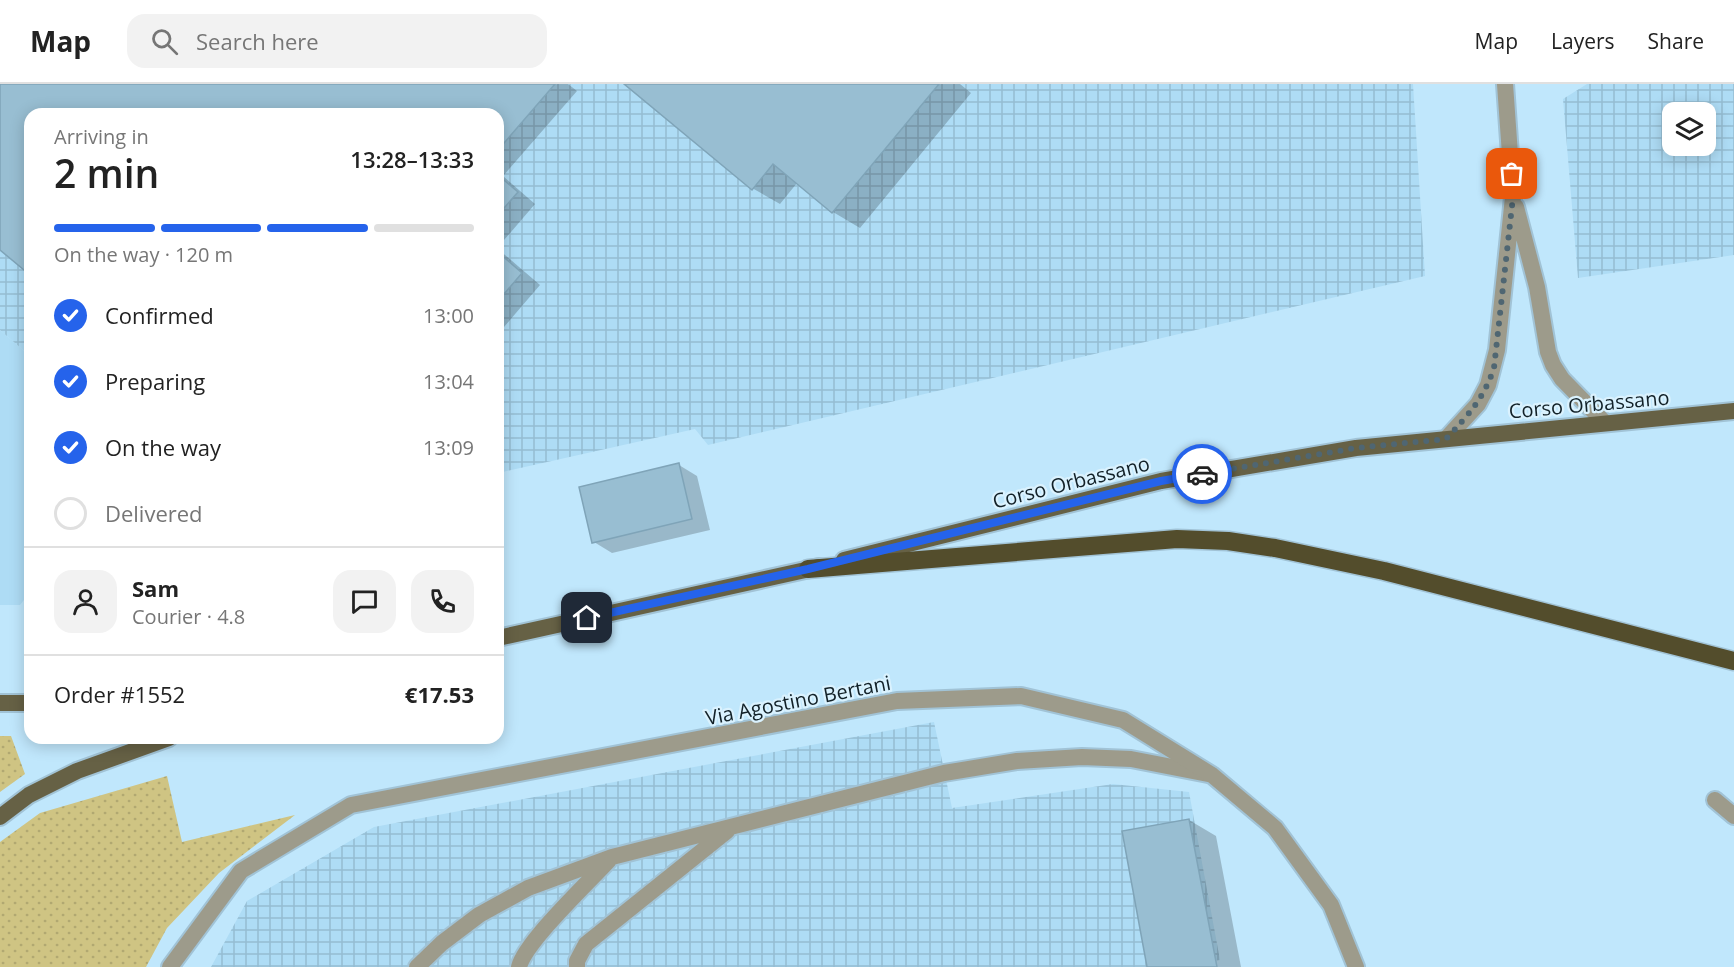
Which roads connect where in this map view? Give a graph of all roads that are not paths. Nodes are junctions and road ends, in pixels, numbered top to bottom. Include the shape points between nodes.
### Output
1 (1504, 84) edge
2 (1513, 197) junction
3 (1734, 411) edge
4 (1605, 423) junction
5 (1446, 439) junction
6 (808, 569) junction
7 (504, 637) edge
8 (1734, 661) edge
9 (0, 703) edge
10 (24, 703) edge
11 (152, 744) edge
12 (1212, 775) junction
13 (1715, 800) dead end
14 (1734, 816) edge
15 (0, 817) edge
16 (732, 827) junction
17 (612, 857) junction
18 (188, 942) junction
19 (170, 967) edge
20 (182, 967) edge
21 (417, 967) edge
22 (519, 967) edge
23 (577, 967) edge
24 (1356, 967) edge

1 - 2 street
2 - 4 street via 1553,365
2 - 5 street via 1494,368 1478,404
3 - 4 main road, Corso Orbassano
4 - 5 main road, Corso Orbassano
5 - 6 main road, Corso Orbassano via 1356,448 1161,481
6 - 7 main road, Corso Orbassano
6 - 8 highway via 1177,539 1228,541 1384,571
9 - 10 main road
11 - 15 main road via 77,771 29,795
12 - 16 street via 1131,759 1017,761 944,774
12 - 18 street, Via Agostino Bertani via 1123,720 1021,696 897,701 351,805 241,871
12 - 24 street, Via Agostino Bertani via 1275,828 1331,904
13 - 14 street
16 - 17 street
16 - 23 street via 586,944
17 - 21 street via 528,888 489,909 442,943
17 - 22 street via 536,939
18 - 19 street, Via Agostino Bertani
18 - 20 street, Via Agostino Bertani

